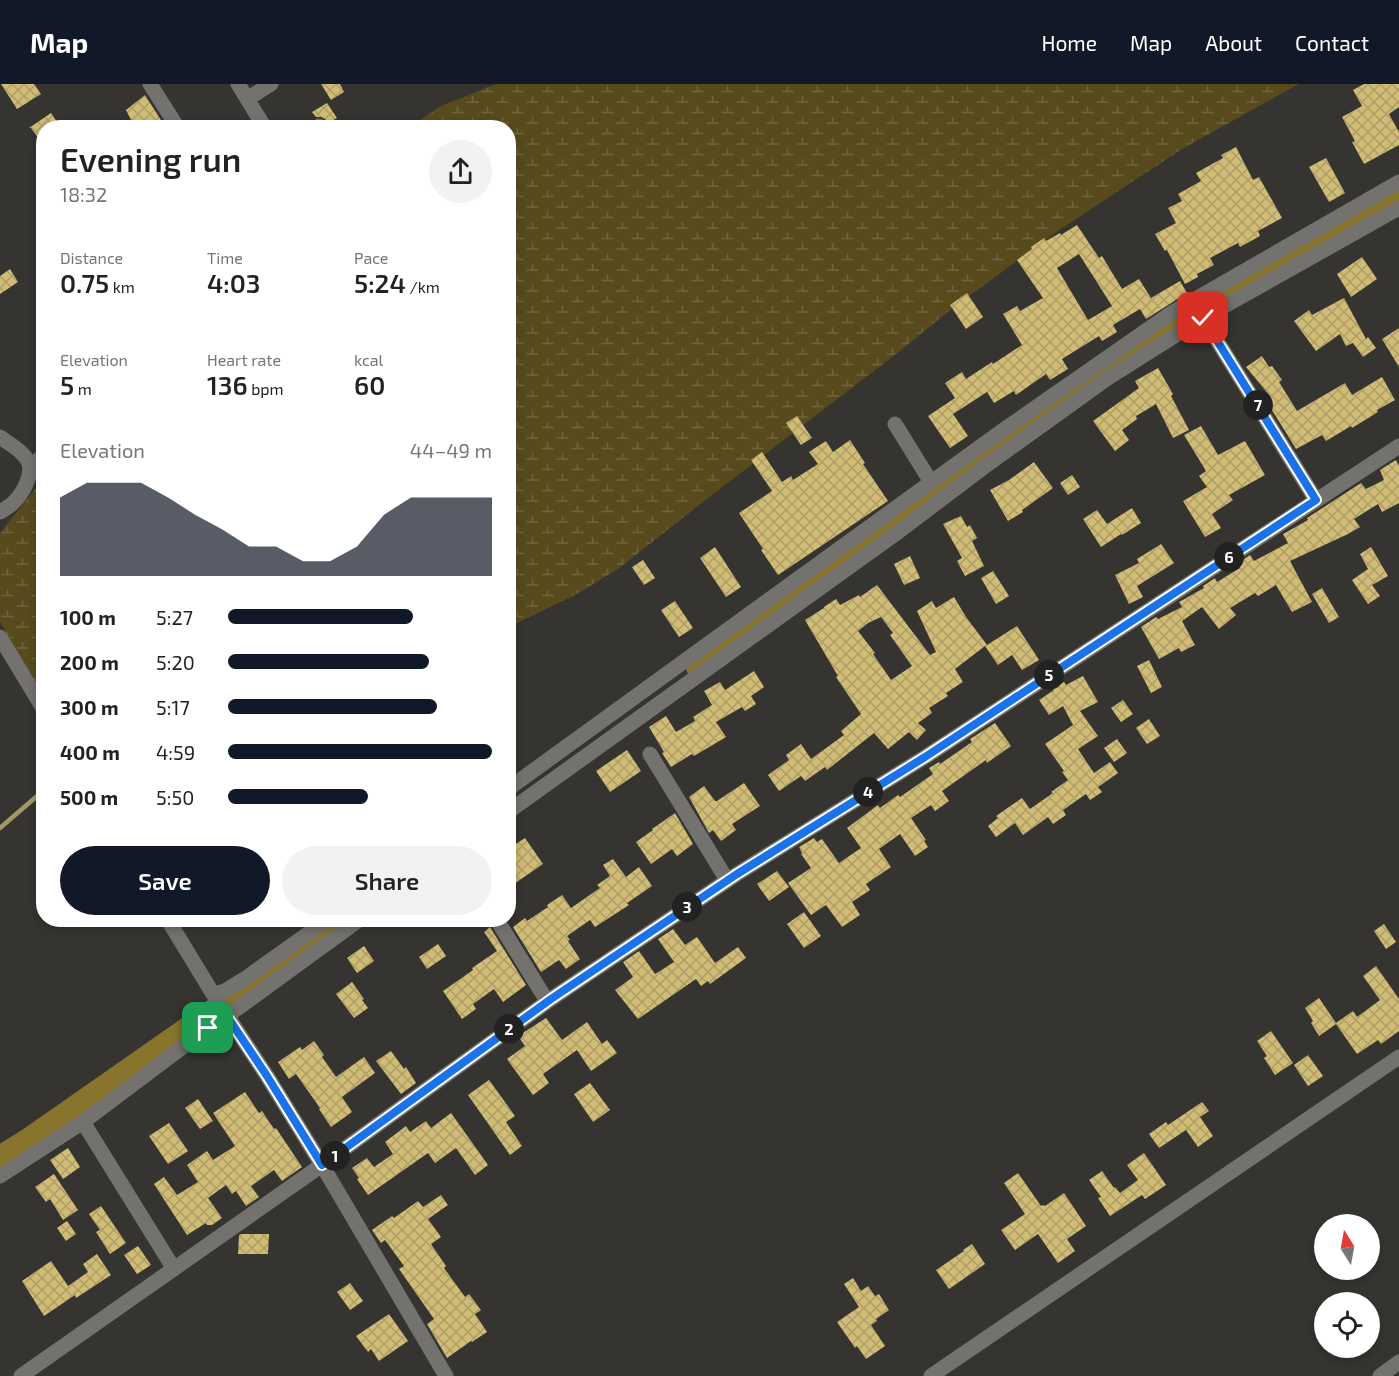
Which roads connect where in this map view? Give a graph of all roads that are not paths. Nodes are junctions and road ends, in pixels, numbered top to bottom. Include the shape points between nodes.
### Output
1 (150, 84) edge
2 (238, 84) edge
3 (270, 84) edge
4 (247, 99) junction
5 (173, 120) edge
6 (260, 120) edge
7 (1399, 183) edge
8 (1399, 208) edge
9 (1203, 318) junction
10 (895, 424) dead end
11 (0, 437) edge
12 (1399, 446) edge
13 (36, 462) edge
14 (30, 467) junction
15 (931, 482) junction
16 (1316, 500) junction
17 (0, 512) edge
18 (0, 637) edge
19 (36, 697) edge
20 (650, 754) dead end
21 (516, 783) edge
22 (516, 806) edge
23 (727, 880) junction
24 (172, 927) edge
25 (317, 927) edge
26 (349, 927) edge
27 (501, 927) edge
28 (214, 996) junction
29 (547, 1001) junction
30 (226, 1014) junction
31 (1399, 1057) edge
32 (82, 1122) junction
33 (322, 1165) junction
34 (0, 1176) edge
35 (174, 1269) junction
36 (1399, 1363) edge
37 (40, 1370) edge
38 (21, 1376) edge
39 (446, 1376) edge
40 (931, 1376) edge
41 (1380, 1376) edge

1 - 5 street
2 - 4 street
3 - 4 street
4 - 6 street
7 - 15 street via 1173,312
8 - 9 street
9 - 16 street
9 - 22 street via 1098,384
10 - 15 street
11 - 14 street via 18,448
12 - 16 street
13 - 14 street
14 - 17 street via 20,495
15 - 21 street
16 - 23 street via 925,757
18 - 19 street
20 - 23 street
23 - 29 street
24 - 28 street
25 - 28 street
26 - 30 street
27 - 29 street
28 - 30 street
29 - 33 street
30 - 32 street
30 - 33 street
31 - 40 street
32 - 34 street
32 - 35 street
33 - 35 street
33 - 39 street
35 - 37 street
36 - 41 street
37 - 38 street

